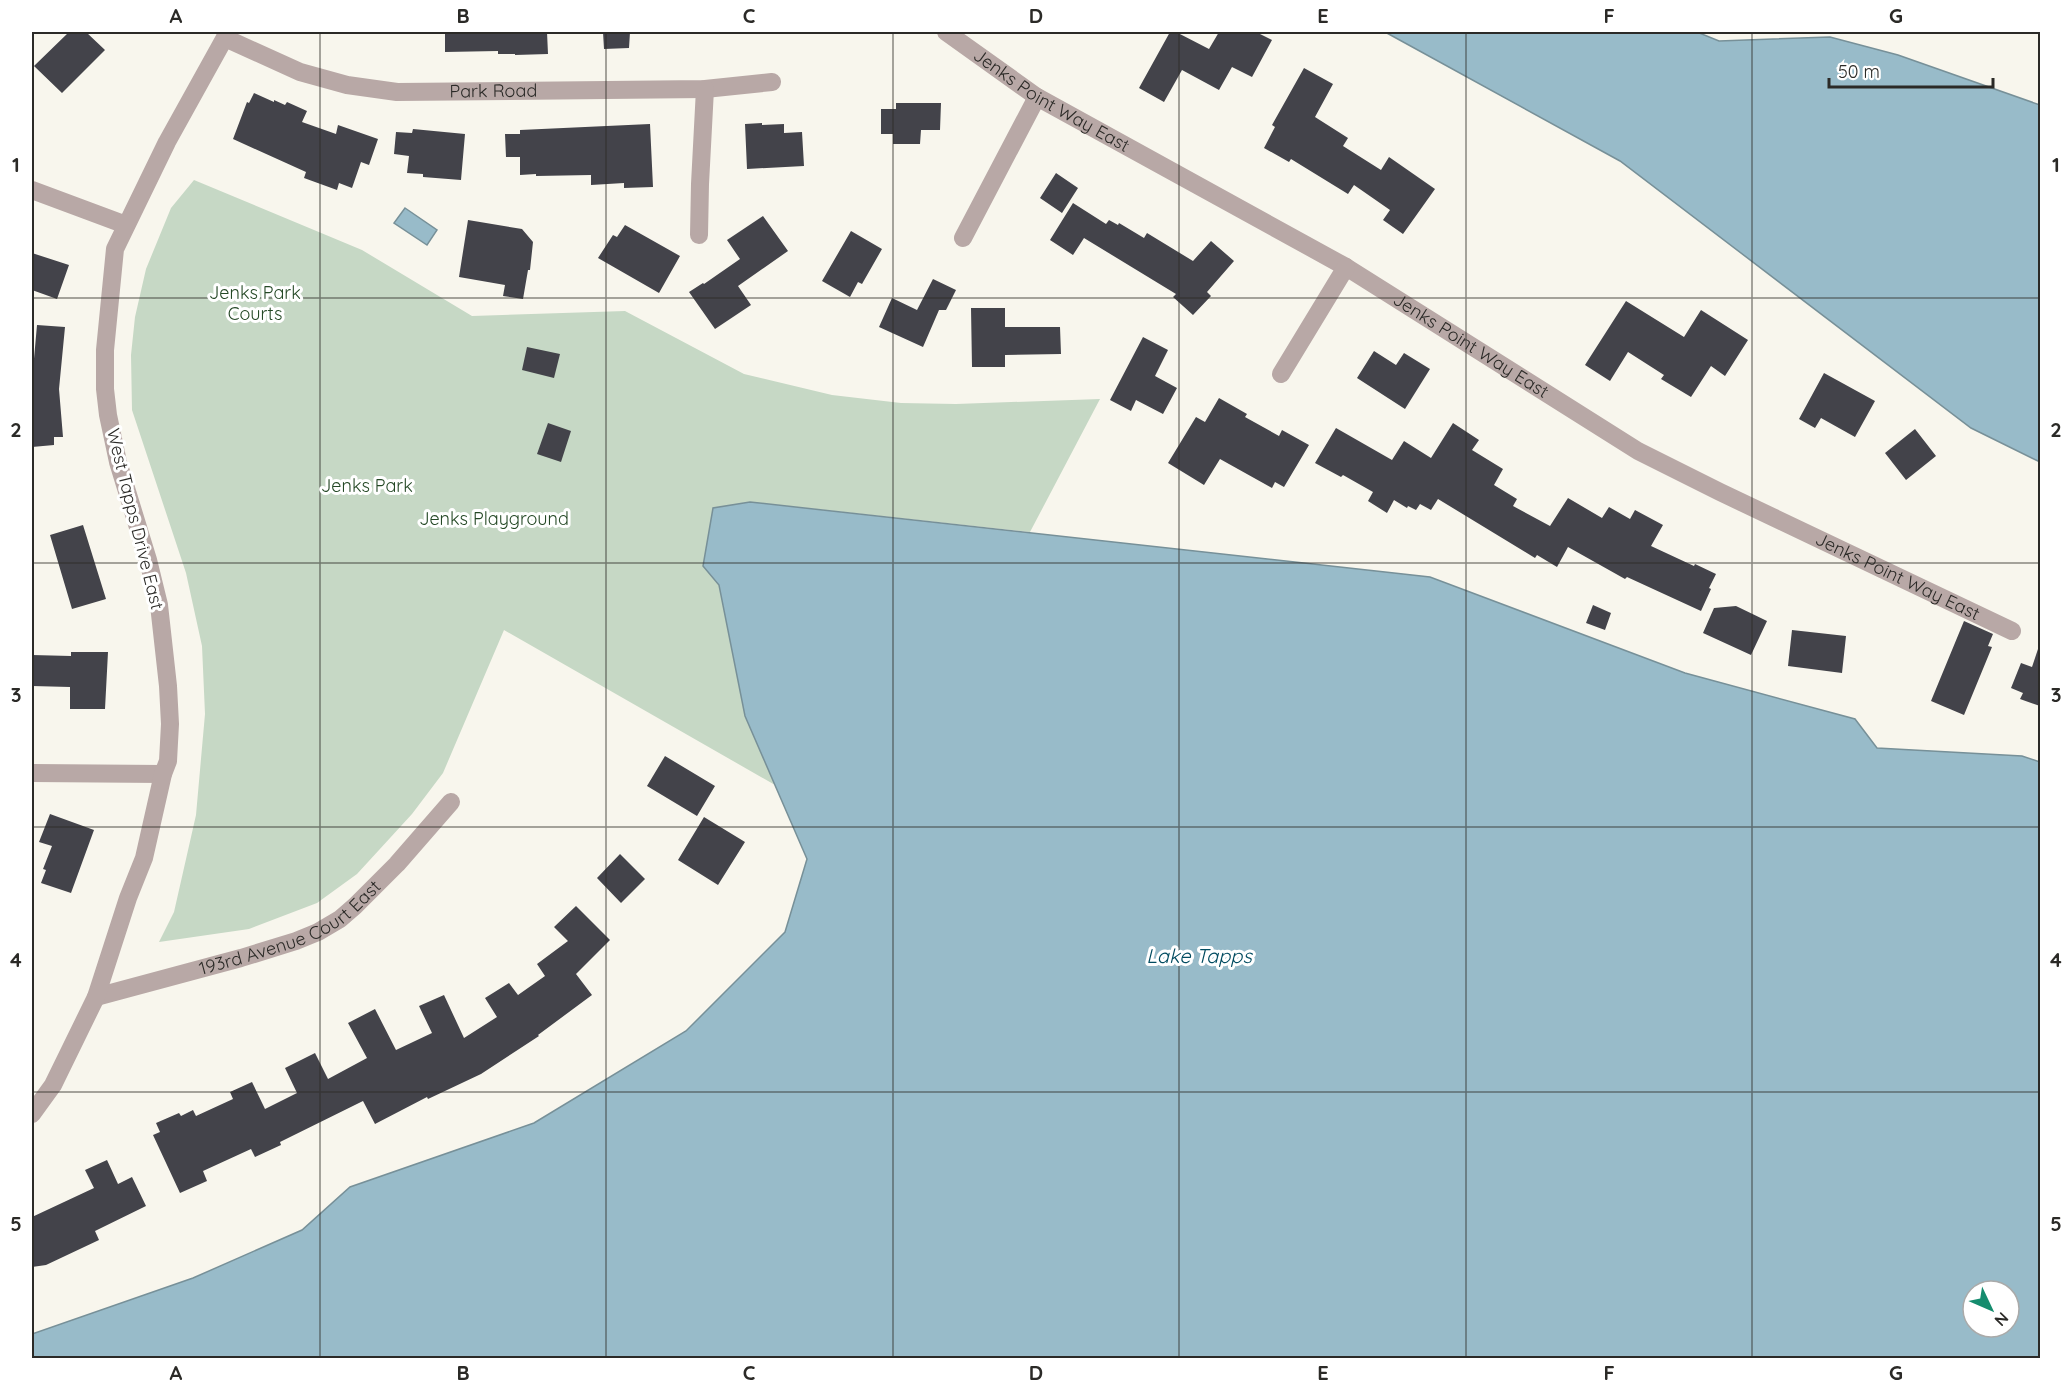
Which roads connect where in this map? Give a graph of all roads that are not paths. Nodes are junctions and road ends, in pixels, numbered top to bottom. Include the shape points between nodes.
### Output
1 (946, 32) edge
2 (226, 35) edge
3 (772, 82) dead end
4 (705, 88) junction
5 (1037, 97) junction
6 (32, 190) edge
7 (126, 225) junction
8 (699, 235) dead end
9 (963, 238) dead end
10 (1346, 267) junction
11 (1281, 374) dead end
12 (2012, 631) dead end
13 (32, 773) edge
14 (163, 774) junction
15 (451, 802) dead end
16 (96, 997) junction
17 (32, 1114) edge

1 - 5 street, Jenks Point Way East
2 - 4 street, Park Road via 300,72 347,85 397,92
2 - 7 street, West Tapps Drive East
3 - 4 street, Park Road
4 - 8 street
5 - 9 street
5 - 10 street, Jenks Point Way East
6 - 7 street
7 - 14 street, West Tapps Drive East via 115,249 110,281 105,389 118,462 159,605 170,724 168,761
10 - 11 street
10 - 12 street, Jenks Point Way East via 1638,451
13 - 14 street
14 - 16 street, West Tapps Drive East via 144,858
15 - 16 street, 193rd Avenue Court East via 355,906 318,933
16 - 17 street, West Tapps Drive East via 53,1085

